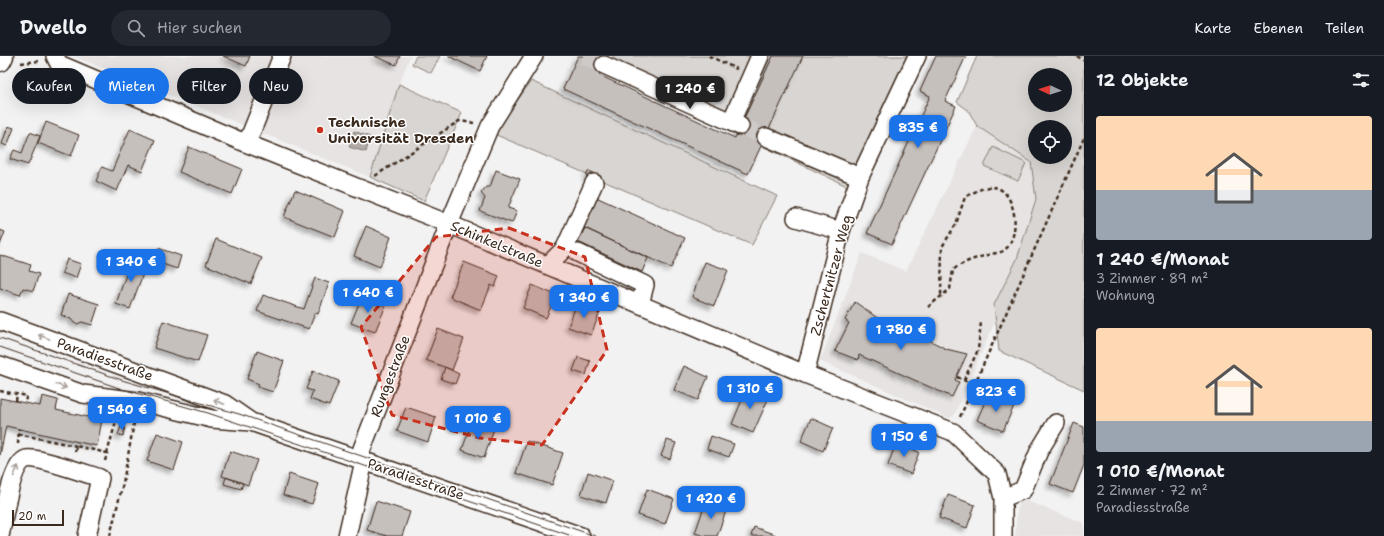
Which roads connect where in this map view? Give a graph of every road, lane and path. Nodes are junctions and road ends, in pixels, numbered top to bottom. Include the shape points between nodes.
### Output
1 (282, 56) edge
2 (534, 56) edge
3 (709, 56) edge
4 (760, 56) edge
5 (917, 56) edge
6 (1077, 56) edge
7 (48, 57) edge
8 (6, 60) edge
9 (1084, 61) edge
10 (604, 65) tunnel mouth
11 (752, 76) junction
12 (490, 126) junction
13 (766, 137) tunnel mouth
14 (1084, 138) edge
15 (246, 143) junction
16 (860, 177) junction
17 (594, 183) dead end
18 (355, 186) junction
19 (796, 218) dead end
20 (449, 224) junction
21 (841, 231) junction
22 (578, 253) dead end
23 (548, 265) junction
24 (941, 296) junction
25 (640, 304) junction
26 (928, 307) dead end
27 (0, 321) edge
28 (981, 322) dead end
29 (0, 365) edge
30 (805, 374) junction
31 (957, 376) dead end
32 (964, 380) junction
33 (974, 385) junction
34 (0, 391) edge
35 (17, 394) junction
36 (120, 398) junction
37 (16, 401) dead end
38 (138, 401) junction
39 (24, 403) dead end
40 (251, 422) junction
41 (1056, 423) dead end
42 (953, 432) junction
43 (18, 434) dead end
44 (50, 436) dead end
45 (49, 440) junction
46 (77, 442) dead end
47 (94, 450) dead end
48 (361, 460) junction
49 (1002, 498) junction
50 (575, 535) edge
51 (0, 536) edge
52 (87, 536) edge
53 (110, 536) edge
54 (347, 536) edge
55 (1003, 536) edge

1 - 15 street
2 - 12 street, Rungestraße
3 - 11 path
4 - 11 street
5 - 16 street, Zschertnitzer Weg
6 - 9 path
7 - 8 path via 37,62
7 - 15 street, Schinkelstraße via 59,64
10 - 11 street via 736,124
12 - 18 path via 459,121 372,178
12 - 20 street, Rungestraße
13 - 16 street
14 - 33 path
15 - 18 street, Schinkelstraße
16 - 21 street, Zschertnitzer Weg
17 - 23 street via 565,248
18 - 20 street, Schinkelstraße
19 - 21 street
20 - 23 street, Schinkelstraße
20 - 48 street, Rungestraße
21 - 30 street, Zschertnitzer Weg
22 - 25 street via 645,285
23 - 25 street, Schinkelstraße
24 - 24 path via 950,289 953,270 961,263 1003,251 1009,245 1015,224 1012,203 1000,189 983,188 965,198 956,224 942,247
24 - 26 path
25 - 30 street, Schinkelstraße
40 -> 27 street, Paradiesstraße via 225,404
28 - 32 path via 978,350
29 -> 36 street, Paradiesstraße via 83,394
30 - 42 street, Schinkelstraße
31 - 32 path
32 - 33 path
33 - 42 path
34 - 35 path
35 - 37 path
35 - 39 path via 27,396
36 - 38 street, Paradiesstraße
36 - 47 path via 119,412 107,453
38 - 40 street, Paradiesstraße via 212,419
38 - 53 path
40 - 48 street, Paradiesstraße
41 - 49 street via 1038,451 1023,490
42 - 49 street, Schinkelstraße via 997,474
43 - 45 path
44 - 45 path
45 - 46 path via 76,446
48 - 50 street, Paradiesstraße
48 - 54 street, Rungestraße
49 - 55 street, Schinkelstraße
51 -> 52 street via 17,466 26,459 38,460 100,478

